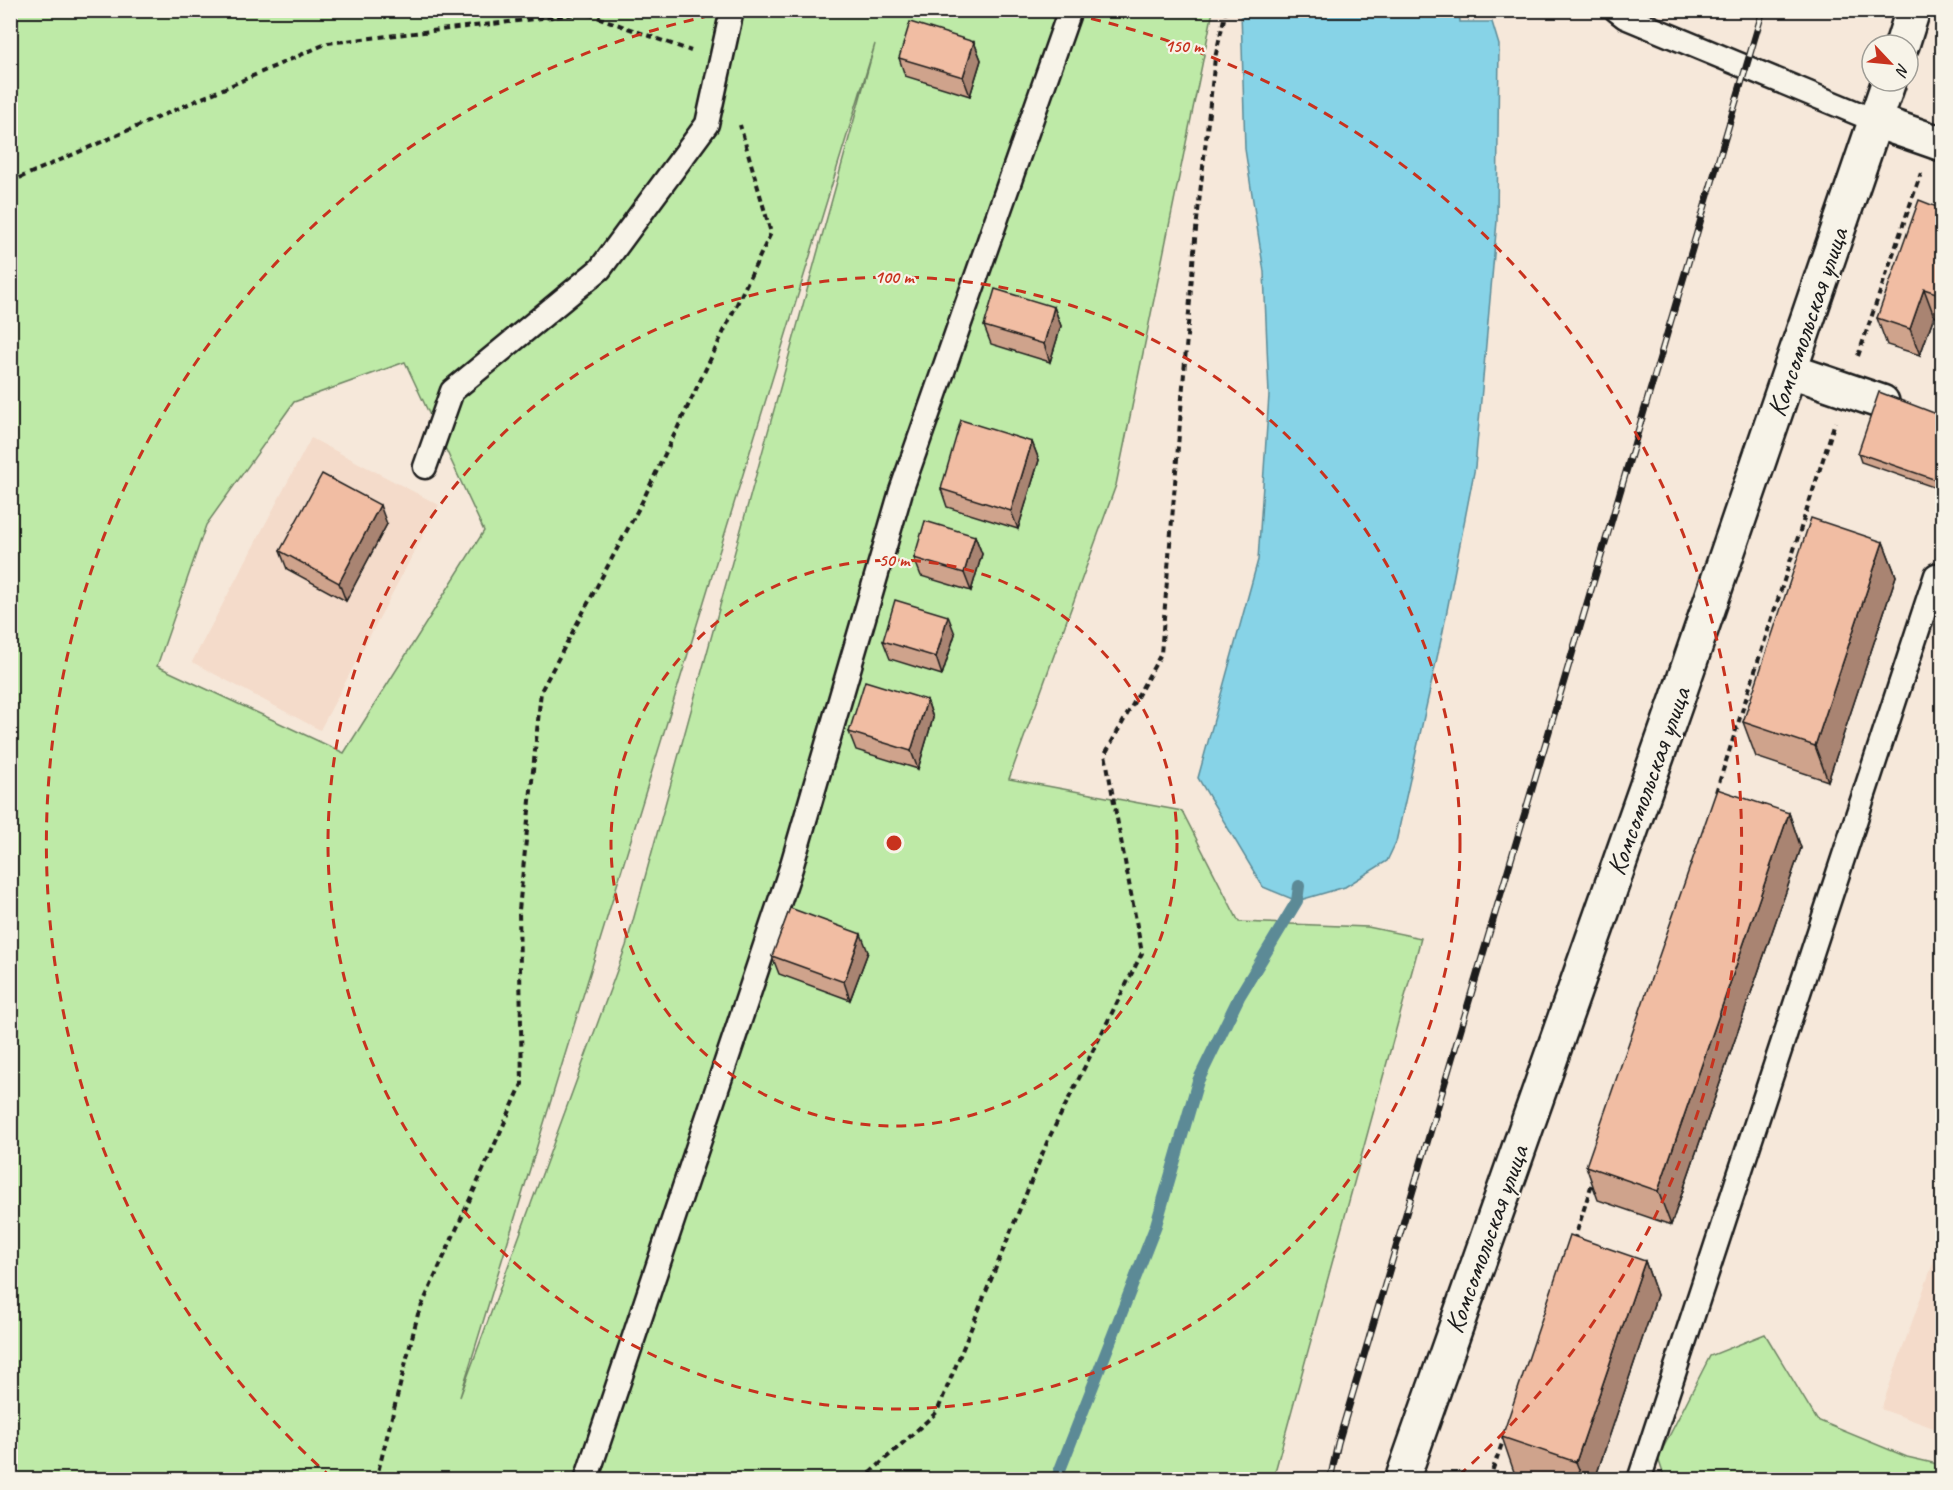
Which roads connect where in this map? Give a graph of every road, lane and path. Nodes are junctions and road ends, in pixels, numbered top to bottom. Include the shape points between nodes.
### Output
1 (732, 10) edge
2 (1070, 10) edge
3 (1226, 10) edge
4 (1616, 10) edge
5 (1913, 10) edge
6 (1906, 33) edge
7 (721, 62) junction
8 (1885, 93) edge
9 (738, 119) dead end
10 (1876, 121) junction
11 (1937, 142) edge
12 (10, 182) edge
13 (1791, 371) junction
14 (1845, 391) junction
15 (1882, 402) edge
16 (425, 467) dead end
17 (1936, 575) dead end
18 (1714, 799) edge
19 (1595, 1174) edge
20 (1574, 1242) edge
21 (1505, 1436) edge
22 (1408, 1478) edge
23 (376, 1479) edge
24 (586, 1479) edge
25 (862, 1479) edge
26 (1489, 1479) edge
27 (1639, 1479) edge

1 - 7 lane
2 - 24 lane via 901,491 791,868
3 - 25 path via 1215,58 1195,239 1161,654 1105,754 1142,953 1048,1140 938,1412
4 - 10 lane via 1647,27
5 - 6 street
7 - 12 path via 586,13 328,43
7 - 16 lane via 707,124 600,269 452,391
8 - 10 street, Комсомольская улица
9 - 23 path via 771,233 641,504 541,691 519,910 522,1084 418,1314
10 - 11 street
10 - 13 street, Комсомольская улица
11 - 14 path
13 - 14 street
13 - 22 street, Комсомольская улица
14 - 15 street
14 - 18 path
17 - 27 lane
19 - 20 path
21 - 26 path

